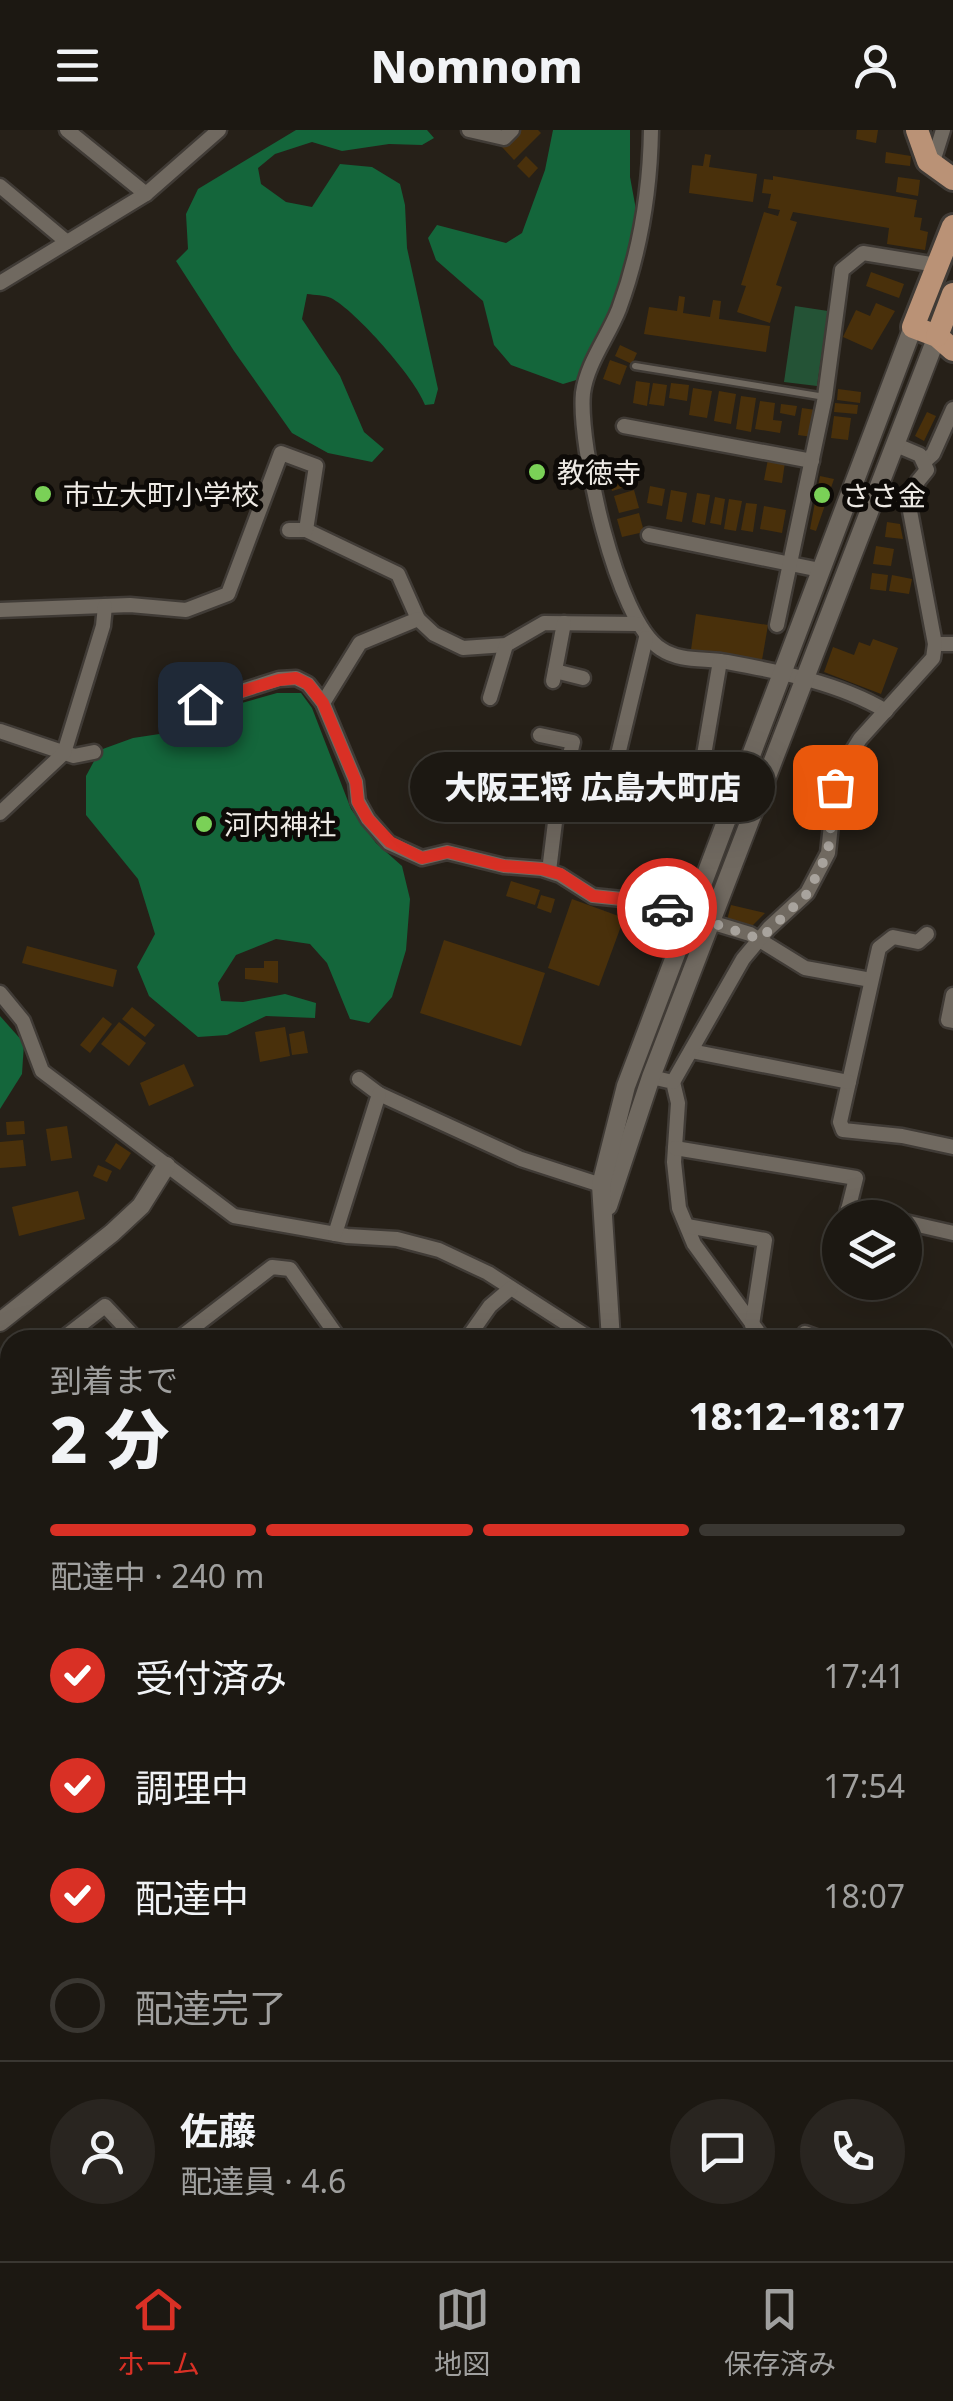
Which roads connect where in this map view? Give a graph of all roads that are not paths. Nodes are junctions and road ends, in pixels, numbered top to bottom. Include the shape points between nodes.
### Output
1 (67, 130) edge
2 (469, 130) edge
3 (512, 130) edge
4 (651, 130) edge
5 (917, 130) edge
6 (943, 130) edge
7 (211, 133) edge
8 (932, 165) junction
9 (953, 179) edge
10 (0, 186) edge
11 (146, 194) junction
12 (953, 226) edge
13 (67, 242) junction
14 (937, 265) junction
15 (0, 283) edge
16 (953, 294) edge
17 (913, 327) junction
18 (945, 343) edge
19 (635, 366) dead end
20 (825, 397) junction
21 (953, 409) edge
22 (624, 426) dead end
23 (894, 444) junction
24 (812, 461) junction
25 (926, 461) junction
26 (289, 530) dead end
27 (306, 530) junction
28 (649, 535) dead end
29 (792, 562) junction
30 (820, 570) junction
31 (104, 606) junction
32 (0, 610) edge
33 (418, 619) junction
34 (564, 623) junction
35 (637, 624) junction
36 (777, 625) dead end
37 (646, 638) junction
38 (935, 644) junction
39 (953, 644) edge
40 (506, 645) junction
41 (720, 661) junction
42 (782, 671) junction
43 (583, 678) dead end
44 (804, 679) junction
45 (490, 698) dead end
46 (323, 703) junction
47 (200, 704) dead end
48 (886, 711) junction
49 (0, 731) edge
50 (540, 736) dead end
51 (94, 752) dead end
52 (64, 753) junction
53 (617, 759) dead end
54 (695, 808) dead end
55 (0, 814) edge
56 (548, 871) junction
57 (690, 914) junction
58 (710, 921) junction
59 (927, 934) dead end
60 (760, 939) junction
61 (871, 980) junction
62 (0, 994) edge
63 (953, 995) edge
64 (953, 1021) edge
65 (691, 1051) junction
66 (650, 1076) junction
67 (359, 1079) dead end
68 (673, 1082) junction
69 (849, 1082) junction
70 (379, 1094) junction
71 (675, 1148) junction
72 (953, 1148) edge
73 (166, 1166) junction
74 (602, 1185) junction
75 (850, 1200) edge
76 (604, 1216) junction
77 (686, 1226) junction
78 (922, 1226) edge
79 (953, 1233) edge
80 (335, 1234) junction
81 (511, 1288) junction
82 (0, 1322) edge
83 (752, 1324) junction
84 (75, 1330) edge
85 (128, 1330) edge
86 (191, 1330) edge
87 (333, 1330) edge
88 (473, 1330) edge
89 (576, 1330) edge
90 (610, 1330) edge
91 (756, 1330) edge

1 - 11 street
2 - 3 street via 504,138
4 - 35 street via 642,222 620,306 587,373 583,396 594,486 616,577
5 - 8 main road
6 - 8 street
7 - 11 street
8 - 9 main road
10 - 13 street
11 - 13 street
12 - 14 main road
13 - 15 street
14 - 17 main road
14 - 20 street via 863,253 842,270
16 - 18 main road
17 - 18 main road
17 - 30 street
18 - 23 street
19 - 20 lane
20 - 24 street
21 - 25 street
22 - 24 street
23 - 25 street
23 - 44 street
24 - 29 street
25 - 38 street via 910,511
26 - 27 street
27 - 31 street via 316,466 281,453 228,594 186,610
27 - 33 street via 398,574
28 - 29 street
29 - 30 street
29 - 36 street
30 - 42 street
31 - 32 street
31 - 52 street
33 - 40 street via 462,648
33 - 46 street via 360,643
34 - 35 street
34 - 40 street via 544,623
34 - 43 street via 554,676
35 - 37 street
37 - 41 street via 663,652
37 - 53 street
38 - 39 street
38 - 48 street via 933,658
40 - 45 street
41 - 42 street
41 - 54 street
42 - 44 street
42 - 57 street
44 - 48 street
44 - 58 street
46 - 47 street via 296,678
46 - 56 street via 358,802 390,842 422,858 448,852
48 - 60 street via 845,763 835,787 828,852 808,893
49 - 52 street
50 - 56 street via 573,742
51 - 52 street
52 - 55 street
56 - 57 street via 593,896
57 - 58 street
57 - 74 street via 626,1086
58 - 60 street
58 - 66 street
59 - 61 street via 918,942 893,937 879,948
60 - 61 street via 805,968
60 - 65 street
61 - 69 street
62 - 73 street via 23,1021 42,1071
63 - 64 street
65 - 68 street
65 - 69 street
66 - 68 street
66 - 76 street
67 - 70 street
68 - 71 street
69 - 72 street via 843,1130
70 - 74 street via 521,1159
70 - 80 street
71 - 75 street via 856,1178
71 - 77 street
73 - 80 street via 234,1216
73 - 82 street via 141,1206
74 - 76 street
76 - 90 street
77 - 83 street
77 - 83 street via 765,1240
78 - 79 street
80 - 81 street via 439,1250
81 - 88 street
81 - 89 street
83 - 91 street
84 - 85 street via 105,1306
86 - 87 street via 272,1267 290,1269

